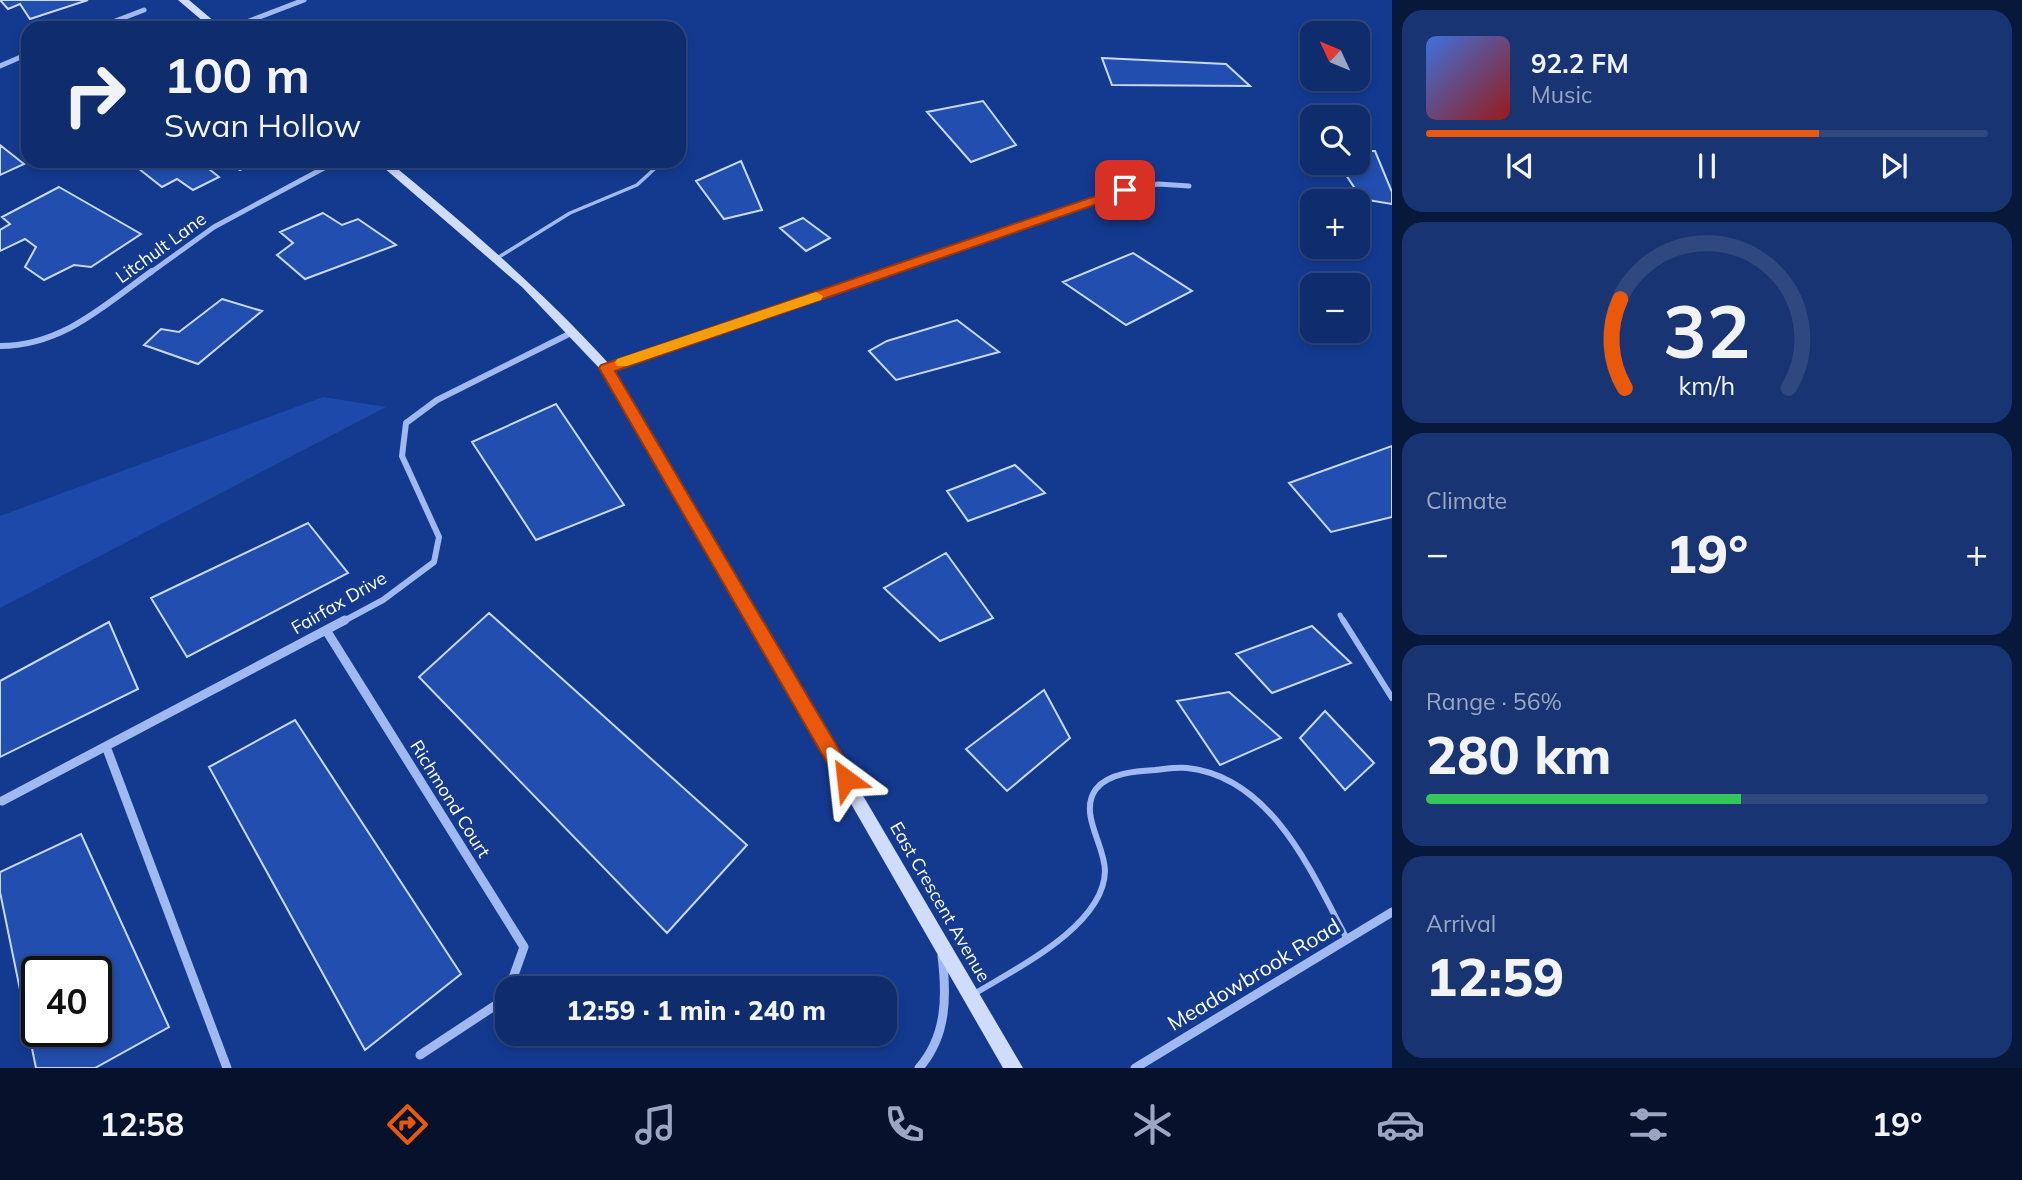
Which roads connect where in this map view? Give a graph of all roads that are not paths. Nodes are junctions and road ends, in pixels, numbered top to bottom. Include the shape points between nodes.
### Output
1 (183, 0) edge
2 (304, 0) edge
3 (144, 10) dead end
4 (115, 21) edge
5 (208, 21) edge
6 (249, 21) edge
7 (21, 57) edge
8 (0, 66) edge
9 (324, 168) edge
10 (390, 168) edge
11 (655, 168) edge
12 (1189, 186) dead end
13 (499, 257) junction
14 (575, 332) junction
15 (0, 346) edge
16 (606, 368) junction
17 (1340, 615) dead end
18 (326, 630) junction
19 (1392, 698) edge
20 (107, 749) junction
21 (2, 801) dead end
22 (1392, 912) edge
23 (1347, 939) junction
24 (940, 942) junction
25 (513, 976) edge
26 (972, 995) junction
27 (495, 1006) edge
28 (421, 1055) dead end
29 (227, 1068) edge
30 (919, 1068) edge
31 (1014, 1068) edge
32 (1135, 1068) edge

1 - 5 street
2 - 6 street
3 - 4 street
7 - 8 street
9 - 15 street, Litchult Lane via 214,227 72,329 25,346
10 - 13 street, East Crescent Avenue
11 - 13 lane via 637,185 570,213
12 - 16 street via 1158,184 1125,190
13 - 14 street, East Crescent Avenue
14 - 16 street, East Crescent Avenue
14 - 18 street, Fairfax Drive via 437,400 407,423 402,456 439,537 434,562 383,600
16 - 24 street, East Crescent Avenue
17 - 19 lane
18 - 20 street, Fairfax Drive
18 - 25 street, Richmond Court via 524,947
20 - 21 street, Fairfax Drive
20 - 29 street
22 - 23 street, Meadowbrook Road
23 - 26 lane via 1287,834 1248,791 1208,770 1181,765 1151,769 1104,781 1089,801 1091,822 1107,864 1104,888 1096,902 1045,949
23 - 32 street, Meadowbrook Road
24 - 26 street, East Crescent Avenue
24 - 30 street via 946,986 942,1026
26 - 31 street, East Crescent Avenue
27 - 28 street, Richmond Court

